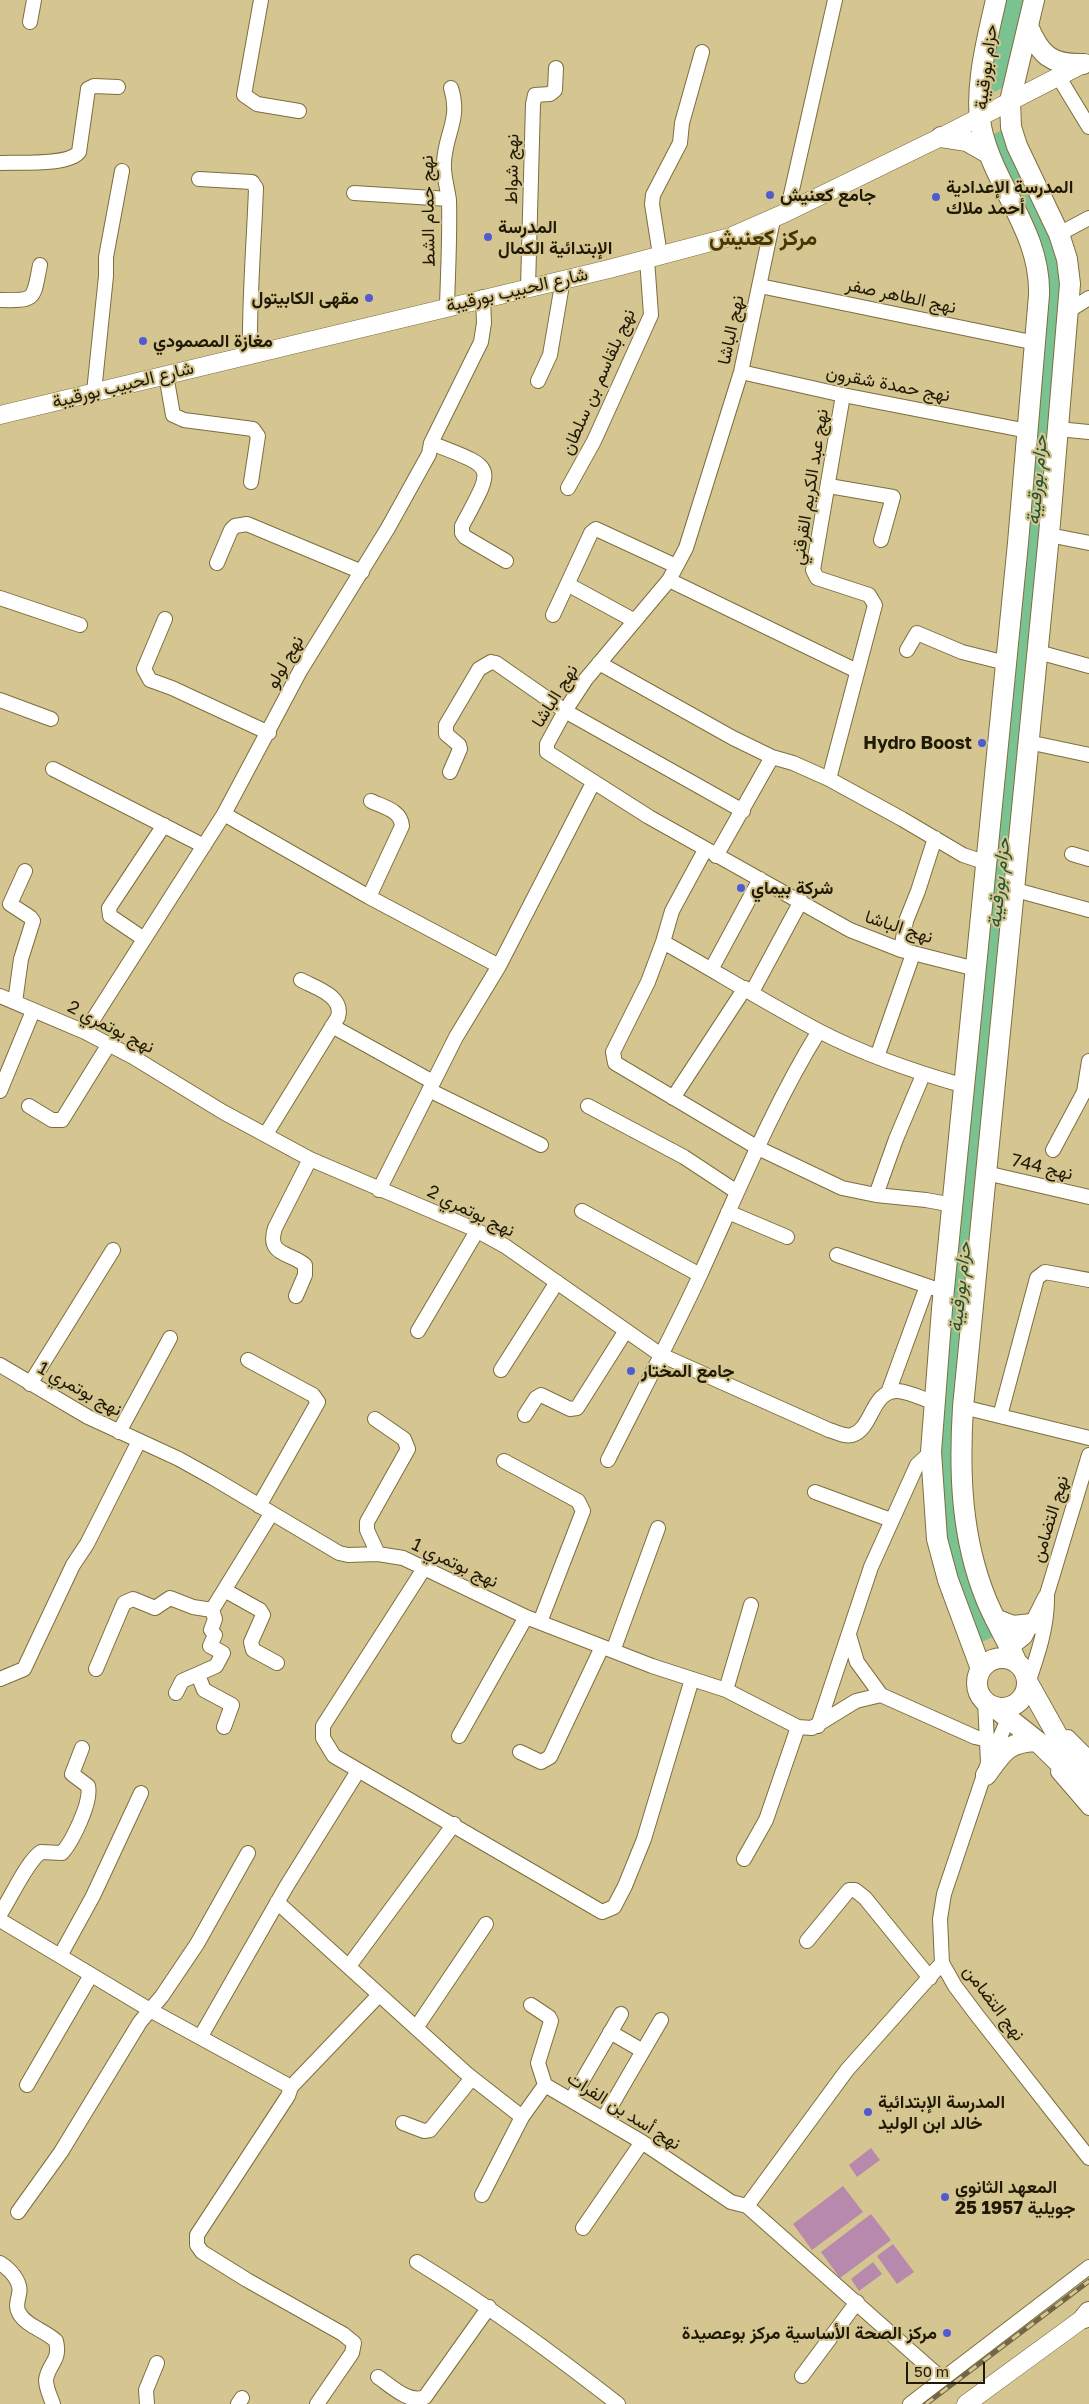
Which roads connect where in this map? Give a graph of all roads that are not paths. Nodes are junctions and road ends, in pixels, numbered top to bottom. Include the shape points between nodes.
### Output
1 (34, 0) edge
2 (262, 0) edge
3 (835, 0) edge
4 (996, 0) edge
5 (1034, 0) edge
6 (30, 22) dead end
7 (1028, 26) junction
8 (702, 52) dead end
9 (1086, 62) edge
10 (556, 68) dead end
11 (1058, 76) junction
12 (118, 87) dead end
13 (451, 88) dead end
14 (1010, 101) junction
15 (299, 111) dead end
16 (980, 117) junction
17 (1089, 127) edge
18 (941, 137) junction
19 (988, 153) junction
20 (0, 163) edge
21 (122, 171) dead end
22 (199, 179) dead end
23 (354, 193) dead end
24 (449, 199) junction
25 (780, 216) junction
26 (1089, 218) edge
27 (1059, 234) junction
28 (654, 257) junction
29 (40, 265) dead end
30 (563, 279) junction
31 (760, 286) junction
32 (528, 287) junction
33 (483, 297) junction
34 (1089, 298) edge
35 (0, 300) edge
36 (447, 306) junction
37 (1068, 311) junction
38 (1036, 343) junction
39 (250, 355) junction
40 (741, 372) junction
41 (166, 375) junction
42 (538, 382) dead end
43 (94, 392) junction
44 (843, 395) junction
45 (0, 415) edge
46 (1058, 429) junction
47 (1028, 431) junction
48 (1089, 432) edge
49 (431, 444) junction
50 (251, 482) dead end
51 (829, 486) junction
52 (568, 488) dead end
53 (1049, 535) junction
54 (881, 540) dead end
55 (1089, 543) edge
56 (506, 561) dead end
57 (217, 564) dead end
58 (676, 566) junction
59 (362, 572) junction
60 (669, 580) junction
61 (569, 585) junction
62 (0, 598) edge
63 (554, 615) dead end
64 (165, 619) dead end
65 (636, 621) junction
66 (80, 625) dead end
67 (907, 650) dead end
68 (1038, 652) junction
69 (600, 663) junction
70 (1006, 663) junction
71 (1089, 666) edge
72 (857, 671) junction
73 (0, 700) edge
74 (565, 711) junction
75 (51, 719) dead end
76 (268, 733) junction
77 (1028, 742) junction
78 (1089, 755) edge
79 (772, 757) junction
80 (53, 769) dead end
81 (450, 772) dead end
82 (829, 779) junction
83 (592, 783) junction
84 (371, 801) dead end
85 (743, 811) junction
86 (224, 814) junction
87 (164, 825) junction
88 (934, 838) junction
89 (204, 846) junction
90 (710, 853) junction
91 (1072, 854) dead end
92 (1089, 859) edge
93 (988, 863) junction
94 (25, 871) dead end
95 (760, 879) junction
96 (1012, 889) junction
97 (369, 897) junction
98 (801, 901) junction
99 (1089, 910) edge
100 (144, 939) junction
101 (663, 942) junction
102 (907, 952) junction
103 (499, 966) junction
104 (712, 968) junction
105 (976, 969) junction
106 (301, 980) dead end
107 (748, 990) junction
108 (0, 996) edge
109 (15, 1002) junction
110 (33, 1011) junction
111 (332, 1026) junction
112 (819, 1031) junction
113 (85, 1032) junction
114 (109, 1044) junction
115 (877, 1057) junction
116 (1089, 1061) edge
117 (923, 1075) junction
118 (431, 1086) junction
119 (965, 1086) junction
120 (0, 1091) edge
121 (1086, 1093) edge
122 (673, 1098) junction
123 (29, 1106) dead end
124 (588, 1106) dead end
125 (266, 1134) junction
126 (541, 1145) dead end
127 (758, 1148) junction
128 (1053, 1150) dead end
129 (310, 1159) junction
130 (986, 1173) junction
131 (379, 1190) junction
132 (737, 1192) junction
133 (876, 1195) junction
134 (1089, 1197) edge
135 (953, 1205) junction
136 (582, 1211) dead end
137 (728, 1212) junction
138 (478, 1231) junction
139 (787, 1236) dead end
140 (113, 1250) dead end
141 (837, 1255) dead end
142 (700, 1275) junction
143 (1089, 1280) edge
144 (557, 1282) junction
145 (936, 1289) junction
146 (296, 1296) dead end
147 (418, 1331) dead end
148 (625, 1332) junction
149 (170, 1338) dead end
150 (661, 1355) junction
151 (248, 1360) dead end
152 (0, 1365) edge
153 (501, 1370) dead end
154 (30, 1384) junction
155 (888, 1393) junction
156 (934, 1402) junction
157 (962, 1406) junction
158 (525, 1416) dead end
159 (1000, 1416) junction
160 (375, 1419) dead end
161 (119, 1432) junction
162 (1089, 1438) edge
163 (139, 1441) junction
164 (931, 1452) junction
165 (1089, 1455) edge
166 (608, 1460) dead end
167 (504, 1461) dead end
168 (815, 1492) dead end
169 (265, 1510) junction
170 (891, 1520) junction
171 (658, 1528) dead end
172 (378, 1554) junction
173 (425, 1567) junction
174 (226, 1591) junction
175 (1046, 1594) junction
176 (751, 1605) dead end
177 (212, 1610) junction
178 (526, 1616) junction
179 (995, 1619) junction
180 (540, 1622) junction
181 (1032, 1624) junction
182 (849, 1634) junction
183 (607, 1649) junction
184 (1009, 1656) junction
185 (277, 1663) dead end
186 (96, 1669) dead end
187 (981, 1669) junction
188 (198, 1675) junction
189 (0, 1679) edge
190 (692, 1679) junction
191 (1028, 1683) junction
192 (726, 1690) junction
193 (176, 1693) dead end
194 (881, 1695) junction
195 (1001, 1708) junction
196 (1047, 1719) junction
197 (818, 1726) junction
198 (224, 1727) dead end
199 (798, 1727) junction
200 (459, 1736) dead end
201 (999, 1743) junction
202 (1044, 1747) junction
203 (82, 1748) dead end
204 (520, 1752) dead end
205 (1089, 1758) edge
206 (987, 1769) joint
207 (358, 1771) junction
208 (1089, 1774) edge
209 (1089, 1792) edge
210 (141, 1793) dead end
211 (1089, 1808) edge
212 (454, 1824) junction
213 (248, 1853) dead end
214 (744, 1859) dead end
215 (277, 1902) junction
216 (0, 1914) edge
217 (0, 1920) edge
218 (486, 1924) dead end
219 (807, 1941) dead end
220 (60, 1956) junction
221 (942, 1963) junction
222 (349, 1966) junction
223 (91, 1975) junction
224 (930, 1978) junction
225 (379, 1995) junction
226 (531, 2005) dead end
227 (150, 2010) junction
228 (621, 2014) dead end
229 (661, 2020) dead end
230 (416, 2028) junction
231 (610, 2032) junction
232 (201, 2036) junction
233 (643, 2051) junction
234 (472, 2078) junction
235 (27, 2085) dead end
236 (545, 2086) junction
237 (291, 2087) junction
238 (571, 2100) junction
239 (522, 2117) junction
240 (604, 2118) junction
241 (402, 2123) dead end
242 (642, 2142) junction
243 (1089, 2158) edge
244 (482, 2194) dead end
245 (747, 2206) junction
246 (18, 2212) dead end
247 (583, 2228) dead end
248 (417, 2262) dead end
249 (0, 2263) edge
250 (1089, 2267) edge
251 (857, 2302) junction
252 (489, 2307) junction
253 (1087, 2314) edge
254 (157, 2363) dead end
255 (802, 2376) dead end
256 (378, 2377) dead end
257 (942, 2379) junction
258 (53, 2404) edge
259 (60, 2404) edge
260 (147, 2404) edge
261 (317, 2404) edge
262 (618, 2404) edge
263 (910, 2404) edge
264 (966, 2404) edge

1 - 6 street
2 - 15 street via 244,95 258,104
3 - 25 street, نهج الباشا
4 - 16 highway, حزام بورقيبة via 984,59
5 - 7 highway, حزام بورقيبة
7 - 9 highway via 1034,42 1050,59 1062,64
7 - 14 highway, حزام بورقيبة
8 - 28 street, نهج بلقاسم بن سلطان via 682,123 680,143 653,195
9 - 11 main road, شارع الحبيب بورقيبة
10 - 32 street, نهج شواط via 555,90 550,94 535,95 533,104
11 - 14 main road, شارع الحبيب بورقيبة
11 - 17 street
12 - 20 street via 94,86 88,89 79,152 74,158
13 - 24 street, نهج حمام الشط via 456,103 455,117 446,141 444,167
14 - 16 main road, شارع الحبيب بورقيبة
14 - 27 highway, حزام بورقيبة via 1011,127 1017,146
16 - 18 main road, شارع الحبيب بورقيبة
16 - 19 highway, حزام بورقيبة
18 - 19 highway via 967,140
18 - 25 main road, شارع الحبيب بورقيبة
19 - 38 highway, حزام بورقيبة via 1023,221 1037,260 1040,281
21 - 43 street via 106,257
22 - 39 street via 252,182 256,188 249,296
23 - 24 street
24 - 36 street, نهج حمام الشط
25 - 28 main road, شارع الحبيب بورقيبة via 730,237
25 - 31 street, نهج الباشا
26 - 27 street
27 - 37 highway, حزام بورقيبة via 1070,284
28 - 30 main road, شارع الحبيب بورقيبة
28 - 52 street, نهج بلقاسم بن سلطان via 651,315 594,441
29 - 35 street via 34,294 30,298 24,301
30 - 32 main road, شارع الحبيب بورقيبة
30 - 42 street via 550,355
31 - 38 street, نهج الطاهر صفر
31 - 40 street, نهج الباشا
32 - 33 main road, شارع الحبيب بورقيبة
33 - 36 main road, شارع الحبيب بورقيبة
33 - 49 street, نهج لولو via 481,342
34 - 37 street
36 - 39 main road, شارع الحبيب بورقيبة
37 - 46 highway, حزام بورقيبة
38 - 47 highway, حزام بورقيبة
39 - 41 main road, شارع الحبيب بورقيبة
40 - 44 street, نهج حمدة شقرون
40 - 58 street, نهج الباشا via 693,527
41 - 43 main road, شارع الحبيب بورقيبة
41 - 50 street via 173,416 253,429 258,436
43 - 45 main road, شارع الحبيب بورقيبة
44 - 47 street, نهج حمدة شقرون
44 - 51 street, نهج عبد الكريم القرقني
46 - 48 street
46 - 53 highway, حزام بورقيبة
47 - 70 highway, حزام بورقيبة
49 - 56 street via 473,460 484,468 484,484 462,526 462,533
49 - 59 street, نهج لولو via 429,454
51 - 54 street via 893,497
51 - 72 street, نهج عبد الكريم القرقني via 813,570 817,578 869,595 875,605
53 - 55 street
53 - 68 highway, حزام بورقيبة
57 - 59 street via 230,530 247,524
58 - 60 street, نهج الباشا
58 - 61 street via 596,530 590,533
59 - 76 street, نهج لولو via 300,671
60 - 65 street, نهج الباشا
60 - 72 street
61 - 63 street
61 - 65 street
62 - 66 street
64 - 76 street via 144,669 150,680
65 - 69 street, نهج الباشا
67 - 70 street via 917,632 962,652
68 - 71 street
68 - 77 highway, حزام بورقيبة
69 - 74 street, نهج الباشا
69 - 79 street
70 - 93 highway, حزام بورقيبة
72 - 82 street, نهج عبد الكريم القرقني
73 - 75 street
74 - 81 street via 496,663 486,664 479,669 446,725 448,737 460,749
74 - 83 street, نهج الباشا via 547,744 547,752
74 - 85 street
76 - 86 street, نهج لولو
77 - 78 street
77 - 96 highway, حزام بورقيبة
79 - 82 street
79 - 85 street
80 - 87 street
82 - 88 street
83 - 90 street, نهج الباشا
83 - 103 street
84 - 97 street via 395,812 402,826
85 - 90 street
86 - 89 street, نهج لولو
86 - 97 street
87 - 89 street
87 - 100 street via 109,908 110,916
88 - 93 street via 963,855
88 - 102 street via 906,921
89 - 100 street, نهج لولو
90 - 95 street, نهج الباشا
90 - 101 street via 669,917
91 - 92 street
93 - 105 highway, حزام بورقيبة
94 - 109 street via 10,904 33,922 23,951
95 - 98 street, نهج الباشا
95 - 104 street
96 - 99 street
96 - 130 highway, حزام بورقيبة
97 - 103 street
98 - 102 street, نهج الباشا via 850,930
98 - 107 street
100 - 113 street, نهج لولو
101 - 104 street
101 - 122 street via 613,1058 620,1067
102 - 105 street, نهج الباشا
102 - 115 street
103 - 118 street
104 - 107 street
105 - 119 highway, حزام بورقيبة
106 - 111 street via 338,1002 340,1009
107 - 112 street
107 - 122 street
108 - 109 street, نهج بوتمري 2
109 - 110 street, نهج بوتمري 2
110 - 113 street, نهج بوتمري 2
110 - 120 street
111 - 118 street
111 - 125 street
112 - 115 street
112 - 127 street
113 - 114 street, نهج بوتمري 2
114 - 123 street via 62,1120 52,1120
114 - 125 street, نهج بوتمري 2
115 - 117 street
116 - 121 street
117 - 119 street
117 - 133 street
118 - 126 street
118 - 131 street
119 - 135 highway, حزام بورقيبة
121 - 128 street
122 - 127 street
124 - 132 street via 684,1157
125 - 129 street, نهج بوتمري 2
127 - 132 street
127 - 133 street via 842,1188
129 - 131 street, نهج بوتمري 2
129 - 146 street via 275,1228 273,1239 279,1252 305,1266 305,1275
130 - 134 street, نهج 744
130 - 157 highway, حزام بورقيبة
131 - 138 street, نهج بوتمري 2
132 - 137 street
133 - 135 street
135 - 145 highway, حزام بورقيبة
136 - 142 street
137 - 139 street
137 - 142 street
138 - 144 street, نهج بوتمري 2
138 - 147 street
140 - 154 street
141 - 145 street
142 - 150 street
143 - 159 street via 1045,1272 1037,1278
144 - 148 street, نهج بوتمري 2
144 - 153 street
145 - 155 street
145 - 156 highway, حزام بورقيبة
148 - 150 street, نهج بوتمري 2
148 - 158 street via 577,1408 570,1409 541,1395
149 - 161 street
150 - 155 street, نهج بوتمري 2 via 846,1435 857,1431
150 - 166 street
151 - 169 street via 313,1394 318,1402
152 - 154 street, نهج بوتمري 1
154 - 161 street, نهج بوتمري 1
155 - 156 street via 897,1391
156 - 164 highway, حزام بورقيبة
157 - 159 street
157 - 179 highway, حزام بورقيبة via 961,1480 966,1526 978,1575
159 - 162 street
160 - 172 street via 404,1439 408,1449 367,1522 367,1530
161 - 163 street, نهج بوتمري 1
163 - 169 street, نهج بوتمري 1 via 180,1459
163 - 189 street via 73,1566 24,1669
164 - 170 street via 917,1465
164 - 187 highway, حزام بورقيبة via 938,1539 948,1580
165 - 175 street, نهج التضامن
167 - 180 street via 578,1501 583,1511
168 - 170 street
169 - 172 street, نهج بوتمري 1 via 339,1553
169 - 174 street
170 - 182 street via 871,1567
171 - 183 street
172 - 173 street, نهج بوتمري 1 via 403,1558
173 - 178 street, نهج بوتمري 1
173 - 207 street via 323,1726 323,1738 330,1752
174 - 177 street
174 - 185 street via 260,1610 263,1615 252,1642 253,1650
175 - 181 street, نهج التضامن
175 - 191 street, نهج التضامن via 1042,1638
176 - 192 street
177 - 186 street via 170,1598 155,1608 132,1599 124,1603
177 - 188 street via 211,1630 215,1635 210,1646 222,1653 216,1666
178 - 180 street, نهج بوتمري 1
178 - 200 street
179 - 181 highway via 1013,1626
179 - 184 highway, حزام بورقيبة
180 - 183 street, نهج بوتمري 1
181 - 184 street, نهج التضامن
182 - 194 street via 858,1662
182 - 197 street
183 - 190 street, نهج بوتمري 1
183 - 204 street via 550,1757 541,1762
184 - 187 highway via 990,1660
184 - 191 highway via 1025,1672
187 - 195 highway via 977,1686
188 - 193 street via 182,1681
188 - 198 street via 204,1690 232,1705
190 - 192 street, نهج بوتمري 1
190 - 212 street via 644,1839 614,1907 602,1912
191 - 195 highway via 1024,1697
191 - 196 highway
192 - 199 street, نهج بوتمري 1
194 - 197 street via 856,1701
194 - 201 street
195 - 201 street
195 - 201 street
195 - 202 highway
196 - 205 street
196 - 208 highway
197 - 199 street
199 - 214 street via 766,1820
201 - 202 highway via 1019,1742
201 - 206 highway via 1001,1753
202 - 209 highway
202 - 211 street via 1057,1771
203 - 216 street via 72,1774 88,1786 89,1798 72,1837 62,1853 41,1852 33,1858
206 - 221 street, نهج التضامن via 944,1894 940,1919
207 - 212 street
207 - 215 street
210 - 220 street via 93,1896
212 - 222 street
213 - 227 street via 197,1944
215 - 222 street
215 - 232 street
217 - 220 street
218 - 230 street
219 - 224 street via 849,1890 855,1890
220 - 223 street
221 - 224 street
221 - 243 street, نهج التضامن via 976,2014
222 - 225 street
223 - 227 street
223 - 235 street
224 - 245 street via 846,2070
225 - 230 street
225 - 237 street
226 - 236 street via 551,2021 538,2063
227 - 232 street
227 - 246 street via 56,2160
228 - 231 street
229 - 233 street
230 - 234 street
231 - 233 street
231 - 238 street
232 - 237 street
233 - 240 street
234 - 239 street
234 - 241 street via 430,2130
236 - 238 street, نهج أسد بن الفرات
236 - 239 street, نهج أسد بن الفرات
237 - 261 street via 198,2230 196,2239 202,2252 343,2334 354,2344 352,2353
238 - 240 street, نهج أسد بن الفرات
239 - 244 street, نهج أسد بن الفرات
240 - 242 street, نهج أسد بن الفرات
242 - 245 street, نهج أسد بن الفرات via 731,2202
242 - 247 street
245 - 251 street, نهج أسد بن الفرات
248 - 252 street
249 - 258 street via 18,2282 20,2294 16,2301 19,2313 56,2342 57,2357 46,2377
250 - 257 street
251 - 255 street
251 - 257 street, نهج أسد بن الفرات
252 - 256 street via 425,2397 411,2400
252 - 262 street
253 - 264 main road
254 - 260 street via 146,2390
257 - 263 street
258 - 259 street

